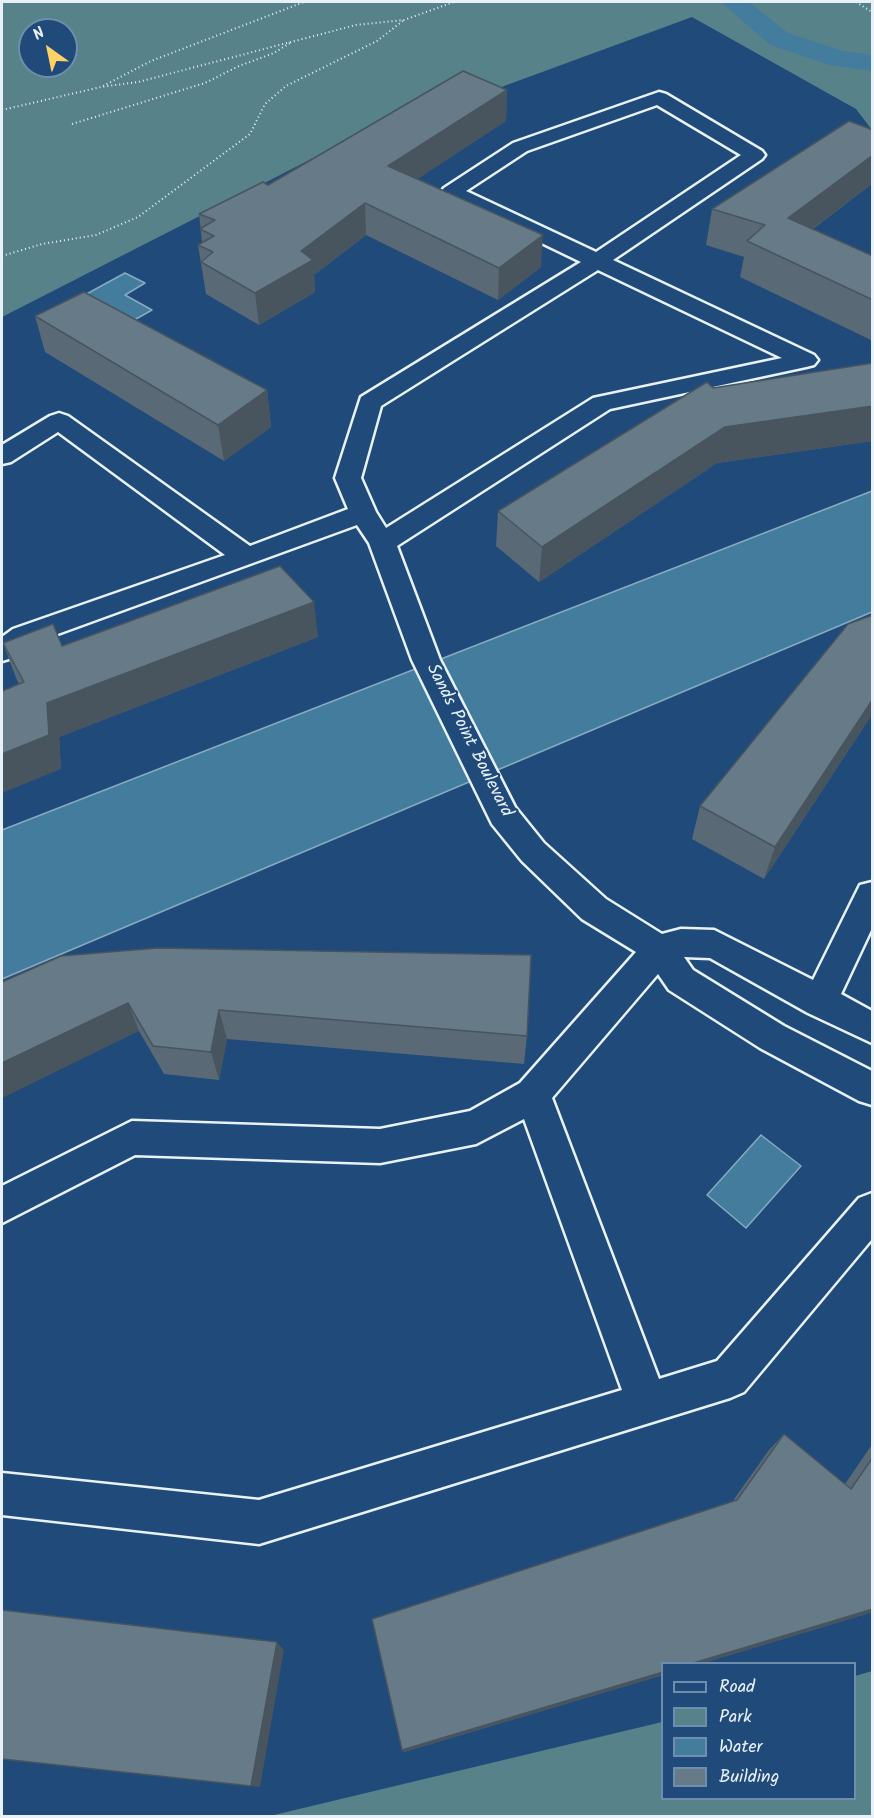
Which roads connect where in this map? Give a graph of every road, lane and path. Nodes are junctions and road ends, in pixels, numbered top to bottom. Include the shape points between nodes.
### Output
1 (304, 2) edge
2 (454, 2) edge
3 (856, 2) edge
4 (873, 12) edge
5 (404, 20) junction
6 (294, 41) junction
7 (100, 87) junction
8 (2, 110) edge
9 (72, 124) dead end
10 (2, 256) edge
11 (597, 261) junction
12 (2, 456) edge
13 (363, 513) junction
14 (382, 543) junction
15 (247, 557) junction
16 (9, 641) edge
17 (873, 895) edge
18 (659, 949) junction
19 (820, 1002) junction
20 (873, 1028) edge
21 (873, 1089) edge
22 (533, 1095) junction
23 (2, 1205) edge
24 (873, 1211) edge
25 (647, 1403) junction
26 (2, 1494) edge

1 - 7 path via 152,61
2 - 5 path
3 - 4 path
5 - 6 path via 356,25
5 - 10 path via 377,40 286,86 265,104 250,134 138,217 96,235
6 - 7 path via 138,82
6 - 9 path via 205,83
7 - 8 path
11 - 11 lane via 451,192 520,147 659,98 755,155
11 - 13 lane, Sands Point Boulevard via 370,402 348,478
11 - 14 lane via 806,360 602,403
12 - 15 lane via 59,421
13 - 14 lane, Sands Point Boulevard
13 - 15 lane
14 - 18 lane, Sands Point Boulevard via 426,660 504,815 533,852 594,909
15 - 16 lane
17 - 19 lane
18 - 19 lane via 681,943 714,945
18 - 21 lane, Sands Point Boulevard via 681,980 772,1037
18 - 22 lane
19 - 20 lane
22 - 23 lane via 476,1127 380,1146 132,1138
22 - 25 lane
24 - 25 lane via 730,1378
25 - 26 lane via 259,1522

